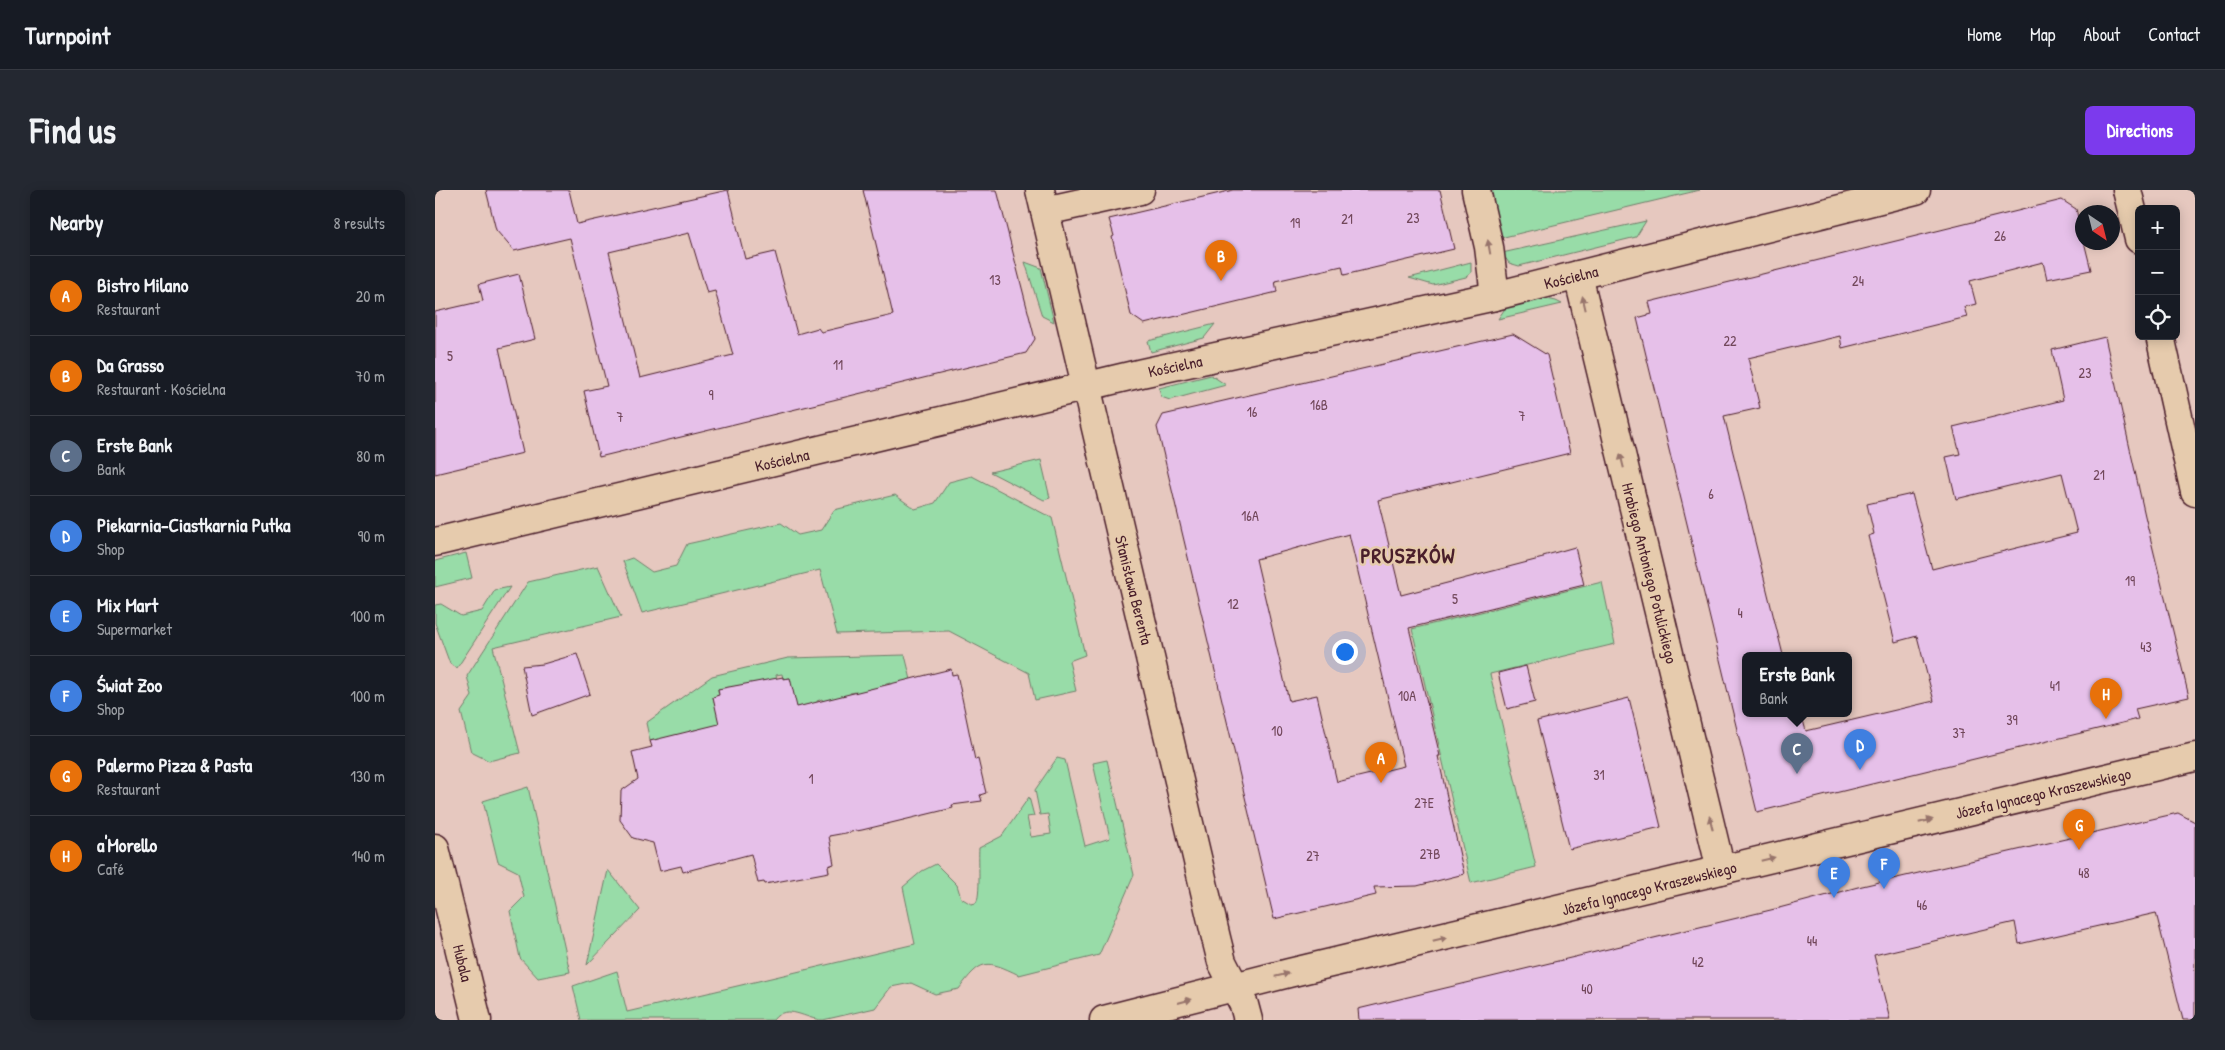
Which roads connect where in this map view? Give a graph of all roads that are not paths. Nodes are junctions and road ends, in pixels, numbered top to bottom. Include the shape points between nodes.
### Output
1 (1141, 190) edge
2 (1476, 190) edge
3 (1916, 190) edge
4 (2127, 190) edge
5 (1043, 201) edge
6 (2135, 223) edge
7 (1578, 276) junction
8 (1495, 296) junction
9 (2161, 340) edge
10 (1085, 387) junction
11 (2195, 492) edge
12 (435, 542) edge
13 (2195, 757) edge
14 (435, 848) edge
15 (1721, 870) junction
16 (1235, 987) junction
17 (477, 1020) edge
18 (1104, 1020) edge
19 (1248, 1020) edge

1 - 5 street
8 -> 2 street via 1489,247
3 - 7 street, Kościelna
4 - 6 street
5 - 10 street, Stanisława Berenta
7 - 8 street, Kościelna
15 -> 7 street, Hrabiego Antoniego Potulickiego
8 - 10 street, Kościelna
9 - 11 street
10 - 12 street, Kościelna
10 - 16 street, Stanisława Berenta via 1216,938
15 -> 13 street, Józefa Ignacego Kraszewskiego
14 - 17 street, Hubala
16 -> 15 street, Józefa Ignacego Kraszewskiego
18 -> 16 street, Józefa Ignacego Kraszewskiego
16 - 19 street, Stanisława Berenta

